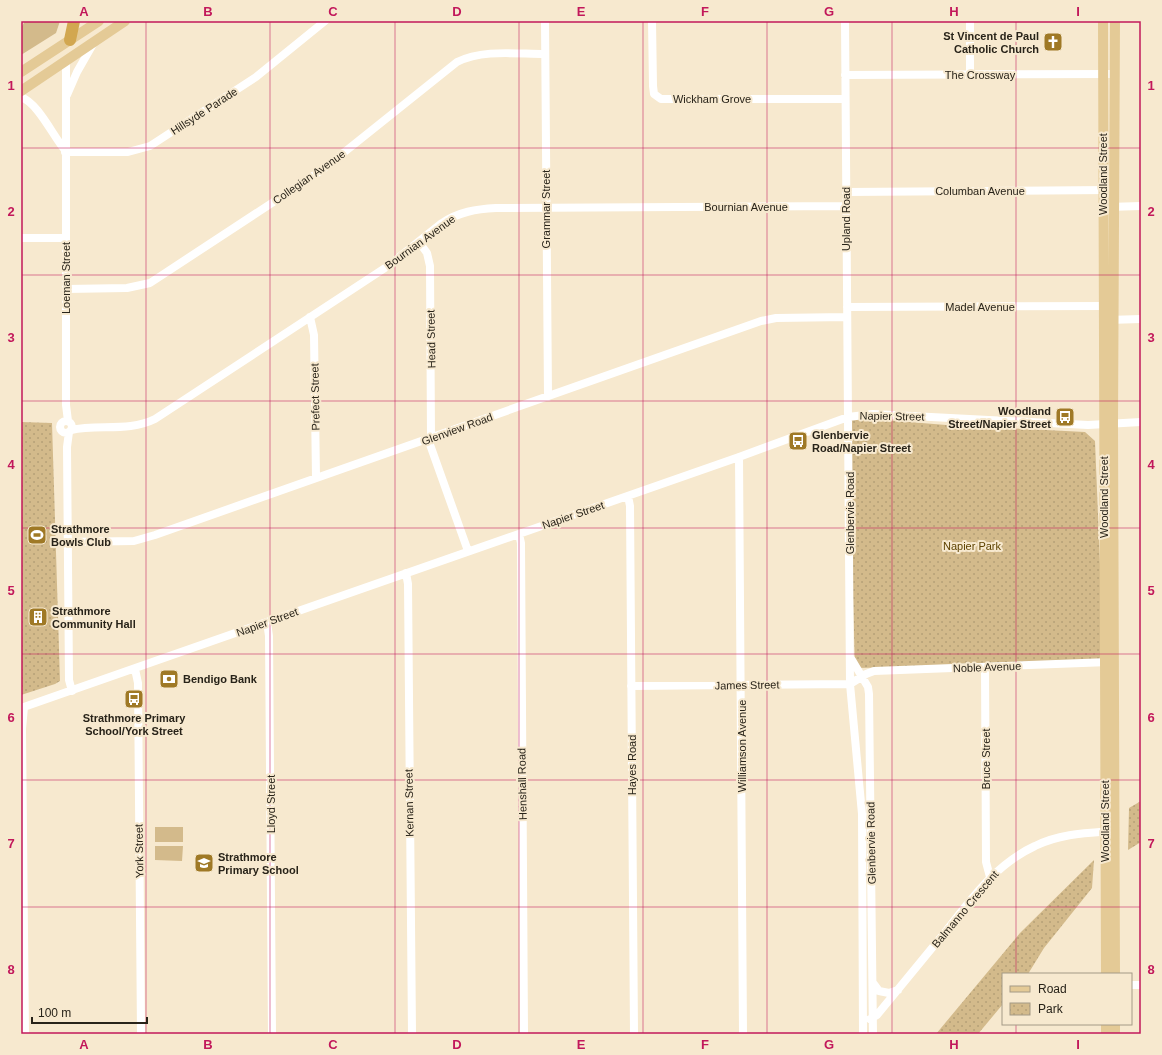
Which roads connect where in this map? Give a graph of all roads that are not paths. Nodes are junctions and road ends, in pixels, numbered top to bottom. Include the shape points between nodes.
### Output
1 (74, 21) edge
2 (99, 21) edge
3 (126, 21) edge
4 (325, 21) edge
5 (545, 21) edge
6 (652, 21) edge
7 (845, 21) edge
8 (970, 21) edge
9 (1103, 21) edge
10 (1115, 21) edge
11 (70, 40) junction
12 (93, 44) junction
13 (545, 54) junction
14 (66, 62) junction
15 (21, 72) edge
16 (1103, 74) junction
17 (1114, 74) junction
18 (845, 75) junction
19 (970, 75) junction
20 (21, 91) edge
21 (21, 96) edge
22 (66, 98) junction
23 (845, 99) junction
24 (65, 151) junction
25 (1103, 190) junction
26 (1114, 190) junction
27 (846, 192) junction
28 (846, 206) junction
29 (1141, 206) edge
30 (1109, 207) junction
31 (546, 208) junction
32 (21, 238) edge
33 (66, 238) junction
34 (419, 242) junction
35 (66, 289) junction
36 (1109, 306) junction
37 (847, 307) junction
38 (310, 317) junction
39 (847, 317) junction
40 (1141, 319) edge
41 (1109, 320) junction
42 (548, 397) junction
43 (848, 417) junction
44 (1141, 422) edge
45 (1108, 423) junction
46 (68, 427) junction
47 (430, 438) junction
48 (739, 457) junction
49 (316, 478) junction
50 (628, 496) junction
51 (518, 534) junction
52 (68, 542) junction
53 (468, 551) junction
54 (406, 572) junction
55 (267, 622) junction
56 (850, 658) junction
57 (1109, 662) junction
58 (985, 667) junction
59 (135, 669) junction
60 (861, 678) junction
61 (850, 684) junction
62 (741, 685) junction
63 (631, 686) junction
64 (72, 691) junction
65 (22, 708) edge
66 (22, 727) edge
67 (1110, 832) junction
68 (986, 852) junction
69 (998, 869) junction
70 (990, 877) junction
71 (1106, 973) edge
72 (1115, 973) edge
73 (872, 978) junction
74 (898, 990) junction
75 (863, 1019) junction
76 (873, 1019) junction
77 (25, 1034) edge
78 (141, 1034) edge
79 (272, 1034) edge
80 (412, 1034) edge
81 (524, 1034) edge
82 (634, 1034) edge
83 (743, 1034) edge
84 (863, 1034) edge
85 (873, 1034) edge

1 - 11 highway
2 - 11 main road
3 - 12 main road
4 - 24 street, Hillsyde Parade via 256,77 150,146 128,152
5 - 13 street, Grammar Street
6 - 23 street, Wickham Grove via 653,91 661,99
7 - 18 street, Upland Road
8 - 19 street
9 - 16 main road, Woodland Street
10 - 17 main road, Woodland Street
11 - 14 main road
11 - 15 main road
12 - 14 main road
12 - 22 street
13 - 31 street, Grammar Street
13 - 35 street, Collegian Avenue via 484,54 457,62 322,170 150,283 127,288
14 - 20 main road
14 - 22 street, Loeman Street
16 - 17 street, The Crossway
16 - 19 street, The Crossway
16 - 25 main road, Woodland Street
17 - 26 main road, Woodland Street
18 - 19 street, The Crossway
18 - 23 street, Upland Road
21 - 24 street via 38,113
22 - 24 street, Loeman Street
23 - 27 street, Upland Road
24 - 33 street, Loeman Street
25 - 26 street, Columban Avenue
25 - 27 street, Columban Avenue
25 - 30 main road, Woodland Street
26 - 30 main road, Woodland Street
27 - 28 street, Upland Road
28 - 31 street, Bournian Avenue
28 - 37 street, Upland Road
29 - 30 street
30 - 36 main road, Woodland Street
31 - 34 street, Bournian Avenue via 469,211 451,217
31 - 42 street, Grammar Street
32 - 33 street
33 - 35 street, Loeman Street
34 - 38 street, Bournian Avenue via 388,266
34 - 47 street, Head Street via 427,253 430,266
35 - 46 street, Loeman Street
36 - 37 street, Madel Avenue
36 - 41 main road, Woodland Street
37 - 39 street, Upland Road
38 - 46 street, Bournian Avenue via 155,419 134,426
38 - 49 street, Prefect Street via 314,334
39 - 42 street, Glenview Road via 768,319
39 - 43 street, Upland Road
40 - 41 street
41 - 45 main road, Woodland Street
42 - 47 street, Glenview Road
43 - 45 street, Napier Street via 873,414 1062,424
43 - 48 street, Napier Street
43 - 56 street, Glenbervie Road
44 - 45 street, Napier Street
45 - 57 main road, Woodland Street
46 - 52 street, Loeman Street
47 - 49 street, Glenview Road
47 - 53 street, Head Street
48 - 50 street, Napier Street
48 - 62 street, Williamson Avenue
49 - 52 street, Glenview Road via 142,539
50 - 51 street, Napier Street
50 - 63 street, Hayes Road
51 - 53 street, Napier Street
51 - 81 street, Henshall Road via 521,543
52 - 64 street, Loeman Street via 69,680
53 - 54 street, Napier Street
54 - 55 street, Napier Street
54 - 80 street, Kernan Street
55 - 59 street, Napier Street
55 - 79 street, Lloyd Street
56 - 60 street, Glenbervie Road
56 - 61 street, Glenbervie Road
57 - 58 street, Noble Avenue
57 - 67 main road, Woodland Street
58 - 60 street, Noble Avenue via 874,671
58 - 68 street, Bruce Street
59 - 64 street, Napier Street
59 - 78 street, York Street via 138,683
60 - 61 street, James Street
60 - 73 street, Glenbervie Road via 868,687 869,694
61 - 62 street, James Street
61 - 75 street, Glenbervie Road via 862,814
62 - 63 street, James Street
62 - 83 street, Williamson Avenue
63 - 82 street, Hayes Road
64 - 65 street, Napier Street
65 - 66 street
66 - 77 street
67 - 69 street, Balmanno Crescent via 1052,839 1022,852
67 - 71 main road, Woodland Street
67 - 72 main road, Woodland Street
68 - 69 street
68 - 70 street, Bruce Street
69 - 70 street, Balmanno Crescent
70 - 74 street, Balmanno Crescent
73 - 74 street via 879,991 889,993
73 - 76 street, Glenbervie Road
74 - 76 street, Balmanno Crescent
75 - 76 street
75 - 84 street, Glenbervie Road
76 - 85 street, Glenbervie Road

